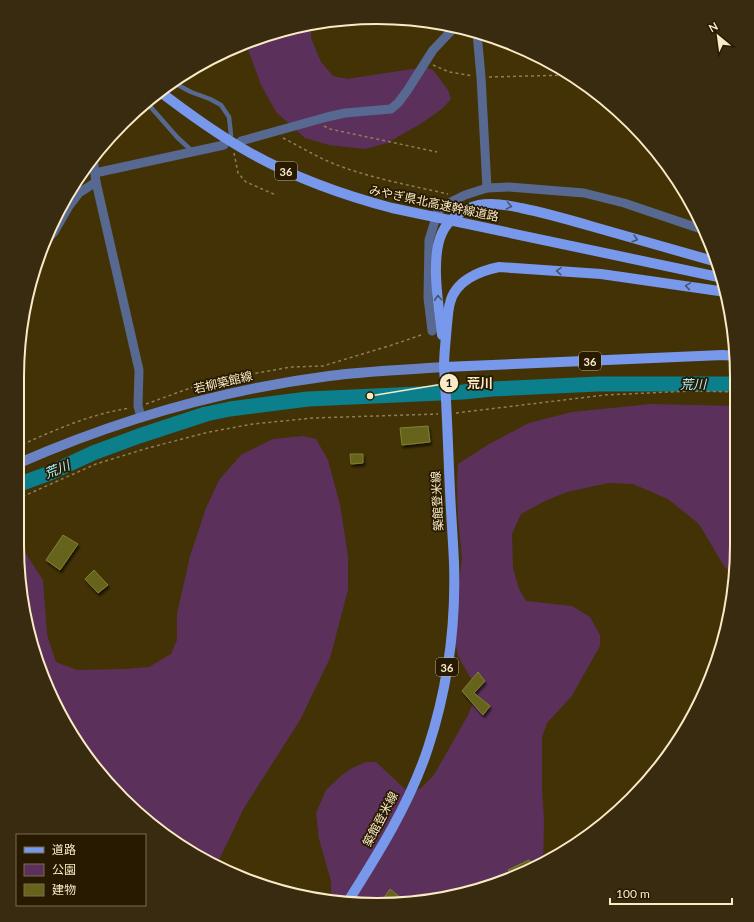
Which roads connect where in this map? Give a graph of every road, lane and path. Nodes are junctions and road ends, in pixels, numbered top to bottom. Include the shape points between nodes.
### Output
1 (450, 32) edge
2 (478, 39) edge
3 (426, 61) junction
4 (561, 75) edge
5 (481, 77) junction
6 (178, 85) edge
7 (165, 95) edge
8 (150, 107) edge
9 (314, 121) junction
10 (276, 130) junction
11 (232, 135) dead end
12 (241, 141) dead end
13 (224, 145) dead end
14 (234, 149) dead end
15 (192, 151) junction
16 (438, 152) dead end
17 (94, 166) edge
18 (96, 178) junction
19 (487, 188) junction
20 (276, 195) dead end
21 (457, 199) junction
22 (59, 223) edge
23 (697, 228) edge
24 (710, 260) edge
25 (715, 276) edge
26 (719, 291) edge
27 (432, 331) dead end
28 (444, 351) junction
29 (729, 355) edge
30 (444, 367) junction
31 (730, 392) edge
32 (446, 412) junction
33 (141, 417) junction
34 (24, 461) edge
35 (24, 496) edge
36 (351, 897) edge

1 - 3 street
2 - 5 street
3 - 5 path via 449,72
3 - 9 street via 398,103 391,109 345,113
4 - 5 path
5 - 19 street
6 - 11 lane via 222,105 229,117
7 - 25 main road, みやぎ県北高速幹線道路 / 36 via 240,148 295,175 359,200
8 - 15 lane
9 - 10 street
9 - 16 path via 330,129
10 - 12 street
10 - 21 path via 283,138 333,163 378,178 451,195
13 - 15 street
14 - 20 path via 238,173 246,182
15 - 18 street
17 - 18 street
18 - 22 street via 79,193
18 - 33 street via 139,370 138,406
19 - 21 street
19 - 23 street via 509,187 584,193 624,203
21 - 27 street via 438,211 429,240 428,298
28 -> 24 main road via 437,299 438,246 448,224 458,214 479,205 493,203 549,214
26 -> 28 main road via 601,274 499,266 470,277 457,288 450,302
28 - 30 main road, 築館登米線
29 - 30 main road, 36
30 - 32 main road, 築館登米線 / 36
30 - 33 main road, 若柳築館線 via 360,372 252,388
31 - 32 path via 605,395
32 - 35 path via 313,418 208,432 96,464
32 - 36 main road, 築館登米線 / 36 via 454,564 448,662 440,706 428,748 412,787 371,866
33 - 34 main road, 若柳築館線

